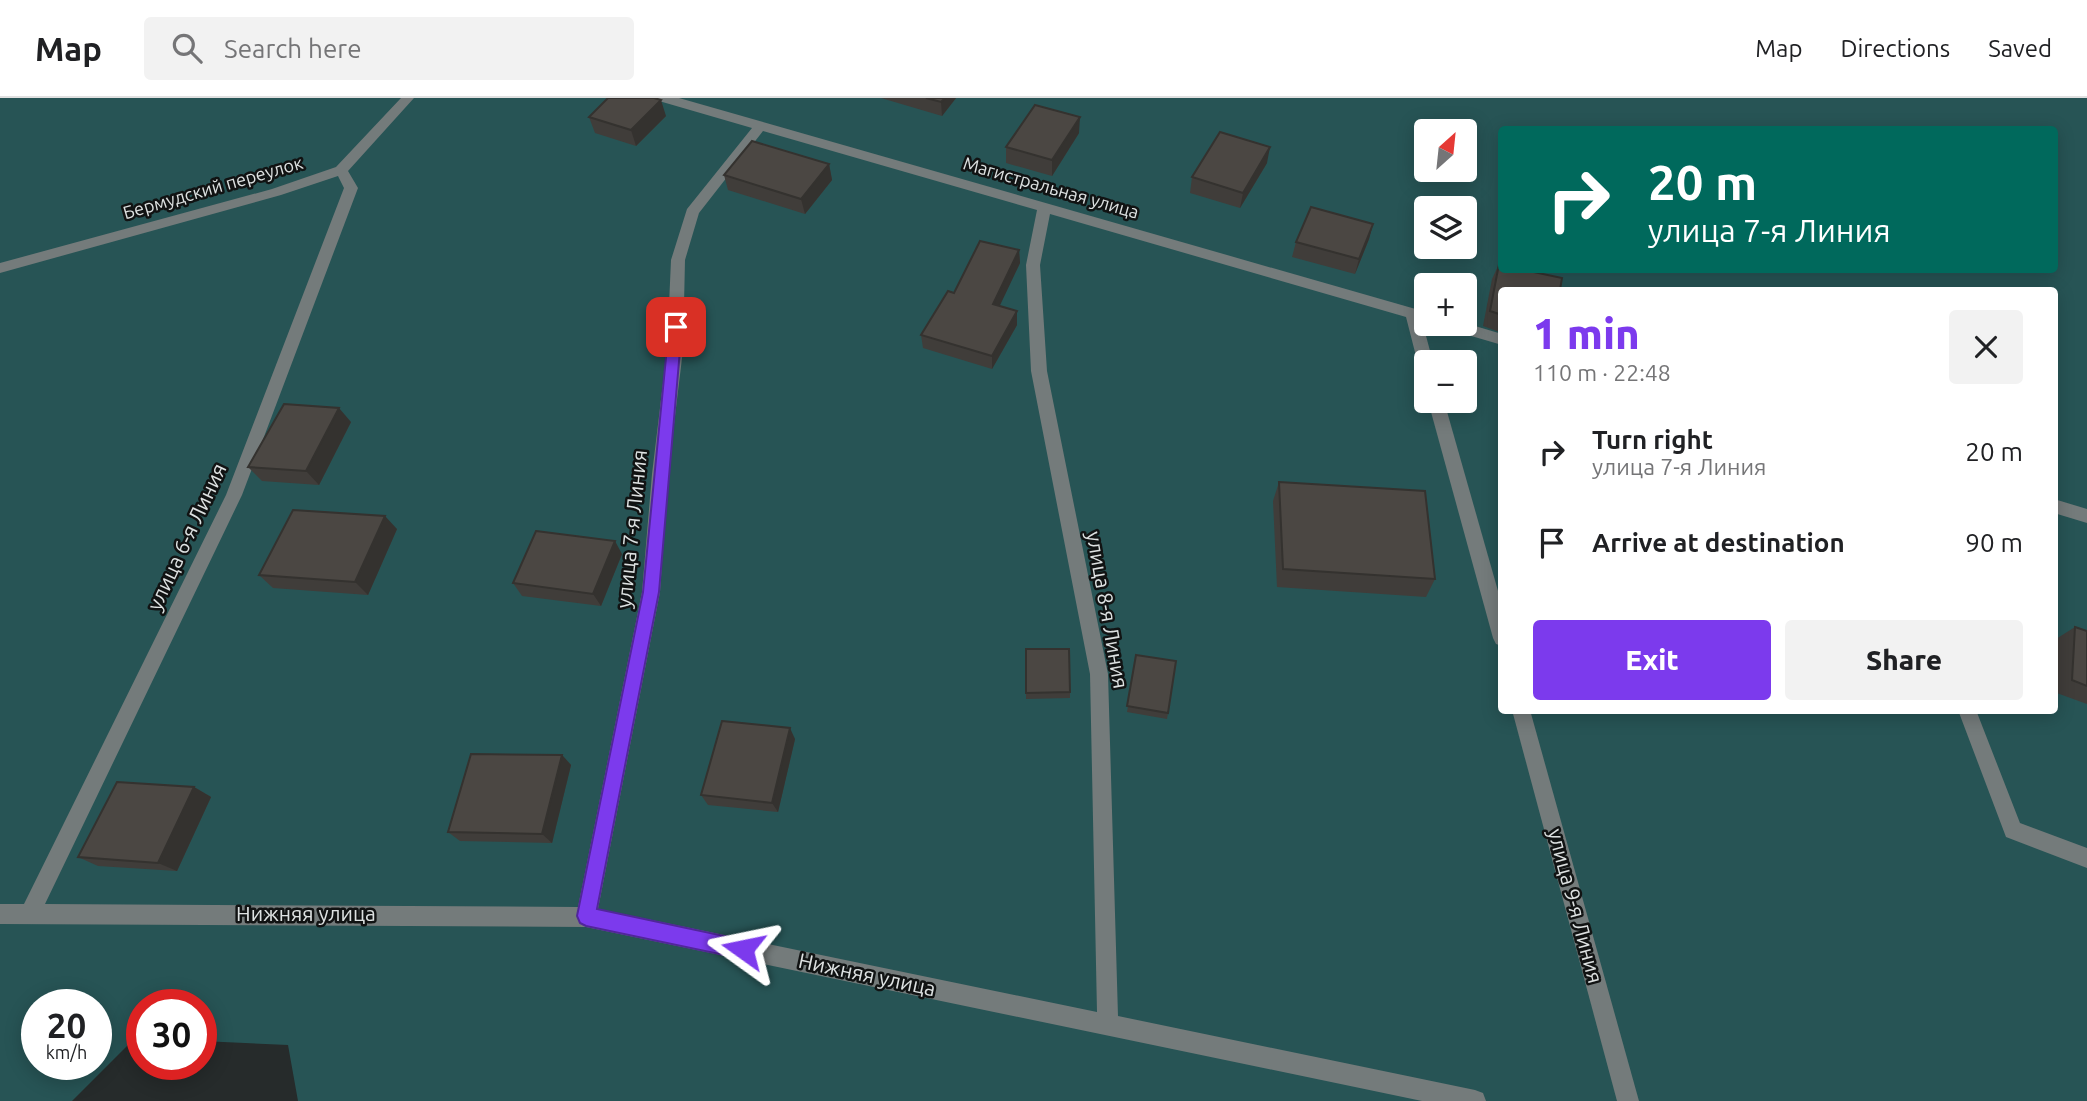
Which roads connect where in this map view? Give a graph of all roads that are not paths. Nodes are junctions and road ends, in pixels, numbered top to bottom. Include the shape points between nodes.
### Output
1 (408, 98) edge
2 (664, 98) edge
3 (761, 125) junction
4 (341, 170) junction
5 (1044, 206) junction
6 (0, 268) edge
7 (1414, 314) edge
8 (1477, 332) edge
9 (1498, 339) edge
10 (1439, 413) edge
11 (2058, 507) edge
12 (2087, 516) edge
13 (1498, 624) edge
14 (1522, 714) edge
15 (1968, 714) edge
16 (2087, 858) edge
17 (31, 912) junction
18 (0, 914) edge
19 (586, 916) junction
20 (1108, 1025) junction
21 (1475, 1101) edge
22 (1628, 1101) edge

1 - 4 street, Бермудский переулок
2 - 3 street, Магистральная улица
3 - 5 street, Магистральная улица
3 - 19 street, улица 7-я Линия via 692,212 678,260 675,350 651,592
4 - 6 street, Бермудский переулок
4 - 17 street, улица 6-я Линия via 351,188 234,495
5 - 7 street, Магистральная улица
5 - 20 street, улица 8-я Линия via 1033,265 1039,371 1099,674
8 - 9 street
10 - 13 street
11 - 12 street
14 - 22 street, улица 9-я Линия
15 - 16 street via 2012,830
17 - 18 street, Нижняя улица
17 - 19 street, Нижняя улица
19 - 20 street, Нижняя улица
20 - 21 street, Нижняя улица

